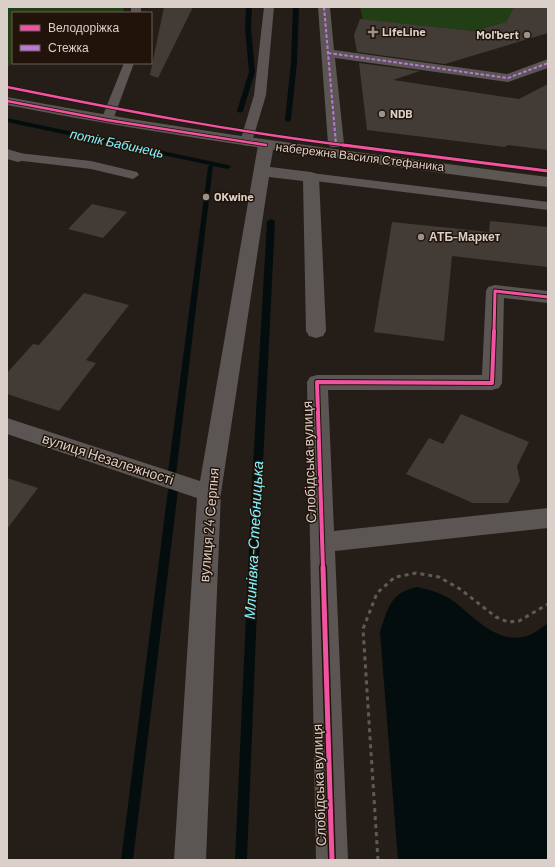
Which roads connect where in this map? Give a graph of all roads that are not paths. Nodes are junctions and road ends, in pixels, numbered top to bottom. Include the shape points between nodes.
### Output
1 (269, 7) edge
2 (324, 7) edge
3 (328, 53) junction
4 (129, 64) edge
5 (548, 64) edge
6 (7, 101) edge
7 (107, 120) junction
8 (256, 143) junction
9 (336, 144) dead end
10 (12, 155) edge
11 (262, 170) junction
12 (133, 175) dead end
13 (311, 177) junction
14 (548, 182) edge
15 (548, 206) edge
16 (548, 297) edge
17 (316, 331) dead end
18 (7, 426) edge
19 (208, 493) junction
20 (548, 518) edge
21 (322, 542) junction
22 (190, 860) edge
23 (332, 860) edge

1 - 8 lane
2 - 3 street
3 - 5 street via 508,78
3 - 9 street
4 - 7 lane
6 - 7 main road, набережна Василя Стефаника
7 - 8 main road, набережна Василя Стефаника
8 - 11 street, вулиця 24 Серпня
8 - 14 main road, набережна Василя Стефаника
10 - 12 lane via 91,165
11 - 13 street
11 - 19 street, вулиця 24 Серпня
13 - 15 lane
13 - 17 street
16 - 21 street, Слобідська вулиця via 495,291 492,383 317,382
18 - 19 street, вулиця Незалежності
19 - 22 street, вулиця 24 Серпня
20 - 21 street, Слобідська вулиця
21 - 23 street, Слобідська вулиця

